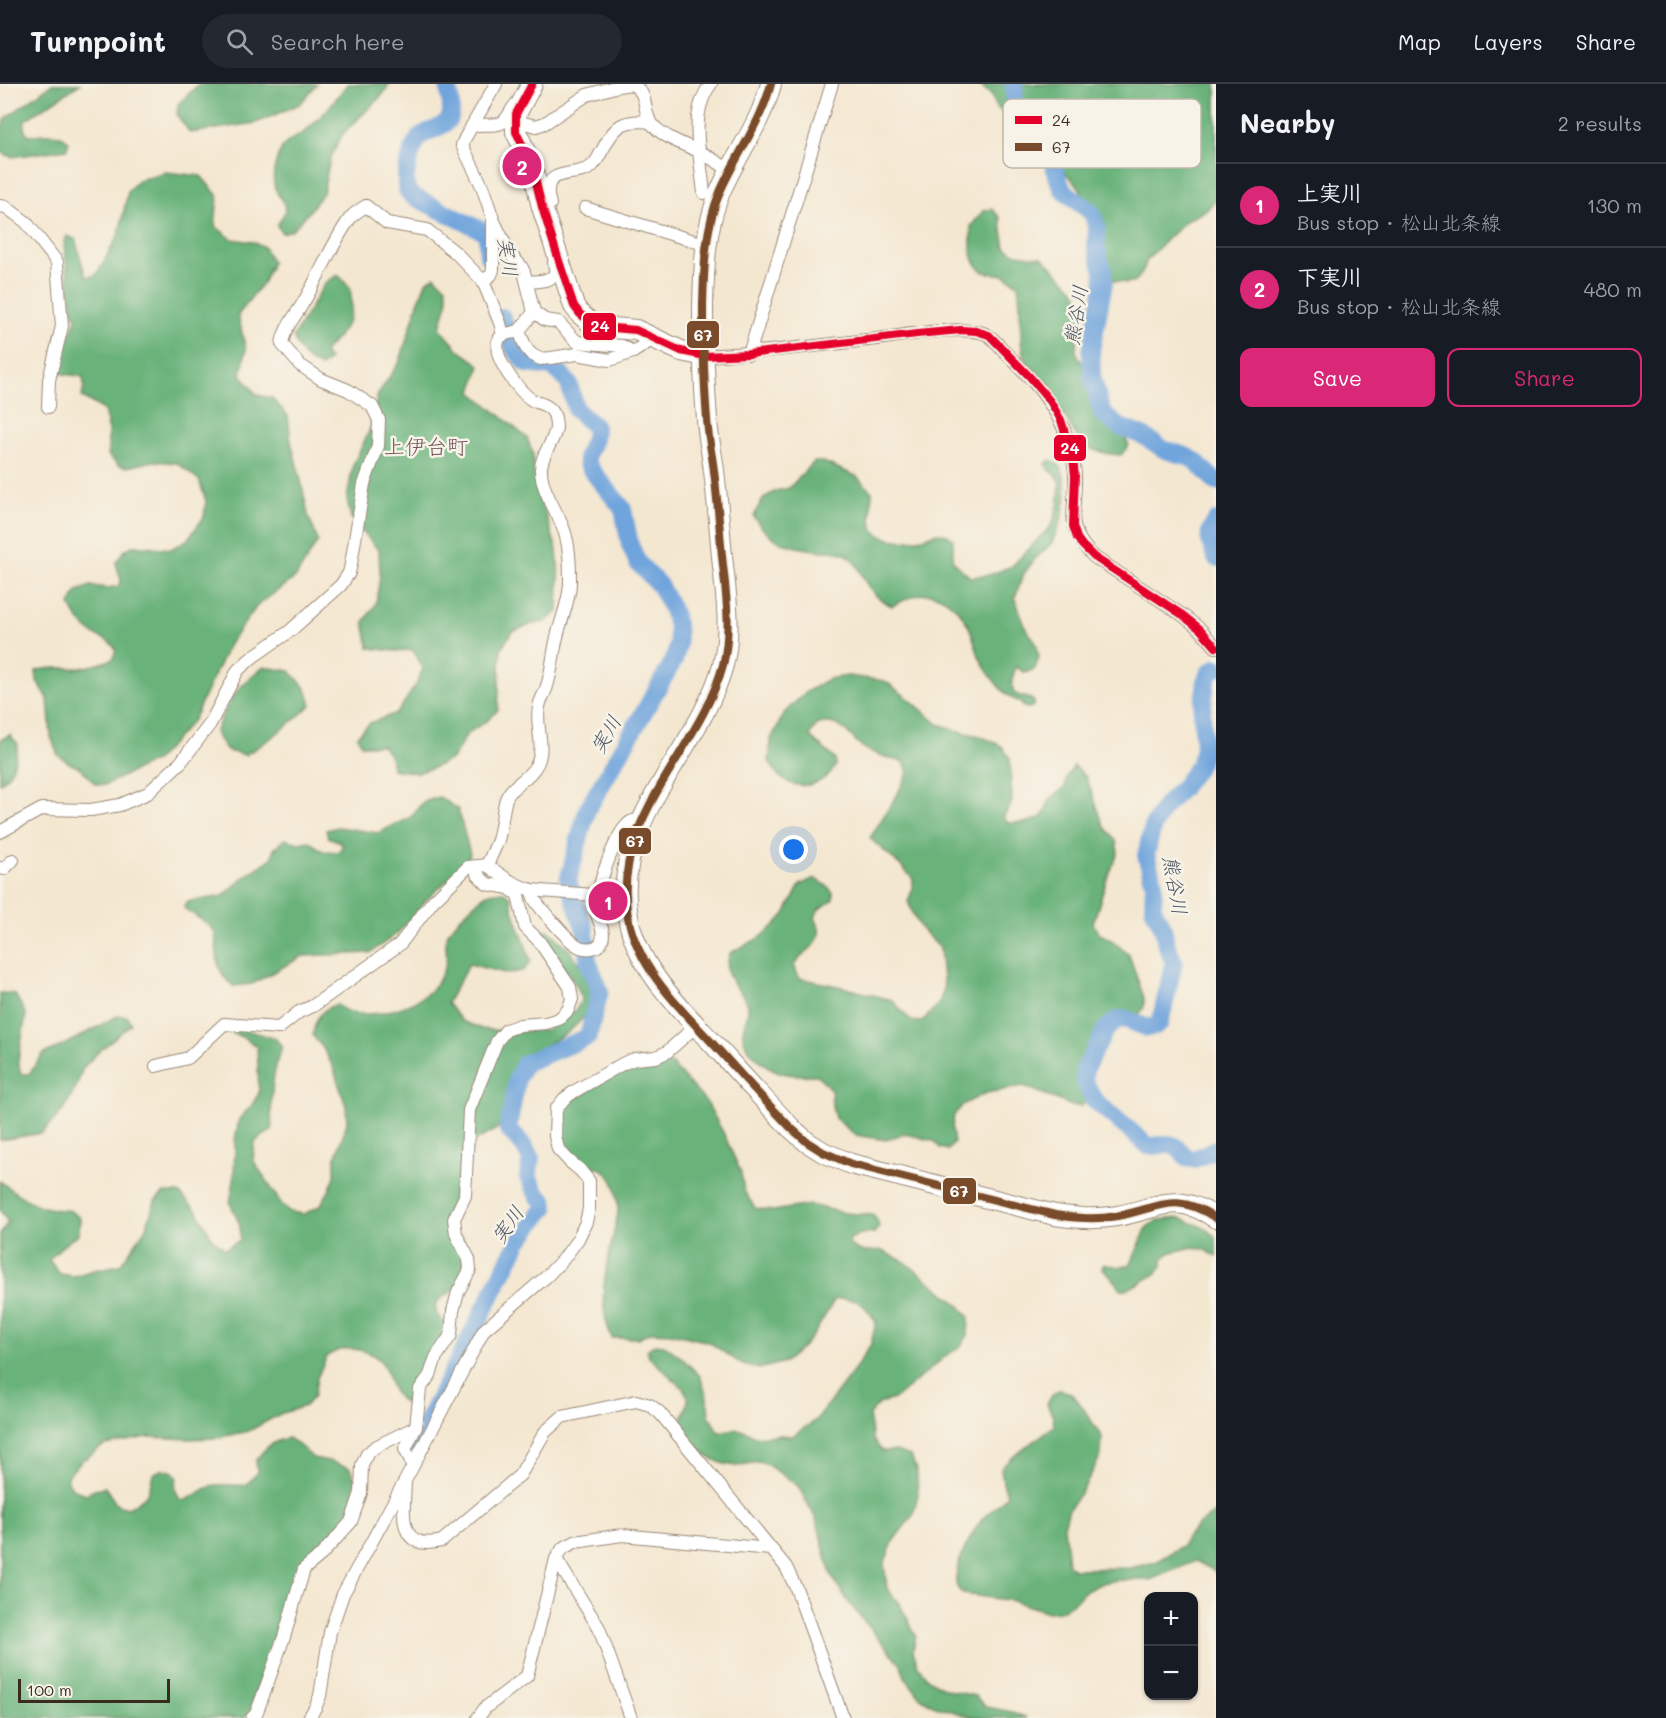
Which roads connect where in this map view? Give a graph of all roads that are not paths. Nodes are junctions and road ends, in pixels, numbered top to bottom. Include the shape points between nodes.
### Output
1 (496, 84) edge
2 (532, 84) edge
3 (711, 84) edge
4 (771, 84) edge
5 (832, 84) edge
6 (585, 90) edge
7 (522, 102) junction
8 (516, 121) junction
9 (651, 122) junction
10 (472, 126) junction
11 (699, 151) junction
12 (730, 170) junction
13 (704, 194) dead end
14 (0, 206) edge
15 (585, 208) dead end
16 (493, 219) junction
17 (707, 245) junction
18 (556, 252) junction
19 (487, 278) junction
20 (528, 282) junction
21 (534, 312) junction
22 (511, 333) junction
23 (655, 338) junction
24 (633, 352) junction
25 (748, 354) junction
26 (705, 356) junction
27 (48, 407) dead end
28 (1216, 647) edge
29 (641, 821) junction
30 (0, 831) edge
31 (13, 860) dead end
32 (482, 865) junction
33 (0, 868) edge
34 (537, 891) junction
35 (617, 897) junction
36 (696, 1026) junction
37 (156, 1065) dead end
38 (1216, 1218) edge
39 (416, 1427) junction
40 (414, 1466) junction
41 (405, 1481) junction
42 (770, 1549) junction
43 (556, 1559) junction
44 (252, 1718) edge
45 (309, 1718) edge
46 (478, 1718) edge
47 (631, 1718) edge
48 (843, 1718) edge

1 - 10 street
2 - 7 main road
3 - 11 street via 699,111
4 - 12 main road via 758,122
5 - 25 street
6 - 8 street via 545,123 536,126
6 - 9 street via 631,84 642,92
7 - 8 main road
7 - 10 street via 514,105 499,124
8 - 18 main road via 516,132 534,174
9 - 11 street via 669,139
9 - 18 street via 626,122 617,127 588,170 554,177 550,182
10 - 16 street via 462,145
11 - 12 street
11 - 13 street
12 - 17 main road via 711,214
14 - 27 street via 26,222 57,262 62,326 49,380
15 - 17 street
16 - 19 street via 493,270
16 - 20 street
17 - 26 main road
18 - 20 street via 556,274 548,280
18 - 23 main road via 580,314 602,327 636,330
19 - 22 street via 500,323
19 - 30 street via 428,230 387,223 366,206 353,215 288,326 282,344 300,365 372,406 379,420 378,446 364,484 348,573 341,585 290,631 238,670 210,724 181,762 148,794 120,805 91,810 42,809
20 - 21 street
21 - 22 street
21 - 24 street via 545,320 558,322 577,342 621,346
22 - 24 street via 540,358 577,354 610,360
22 - 32 street via 497,343 507,374 531,399 554,414 556,430 544,457 542,480 565,531 570,587 548,685 539,706 539,759 532,773 511,791 498,839
23 - 24 street
23 - 26 main road via 681,351
25 - 26 street
25 - 28 street via 961,330 989,335 1030,377 1061,420 1076,476 1073,526 1082,545 1181,614
26 - 29 main road via 726,645 708,701
29 - 34 street via 629,823 621,833 601,882 596,909 602,940 588,948 576,945 535,900
29 - 35 main road
31 - 33 street
32 - 34 street
32 - 37 street via 468,867 432,902 400,944 279,1028 224,1024 188,1058
32 - 39 street via 477,874 487,884 509,888 518,895 525,927 570,987 572,999 559,1019 506,1030 497,1041 469,1110 465,1196 454,1219 470,1269 458,1292 451,1335 420,1389
34 - 35 street, bridge
35 - 36 main road via 652,973
36 - 38 main road via 791,1128 823,1152 851,1164 1081,1219 1173,1203 1187,1204
36 - 40 street via 667,1052 624,1063 575,1091 556,1109 558,1149 589,1181 590,1209 586,1222 578,1239 553,1270 484,1330
39 - 40 street via 405,1449
39 - 44 street via 367,1454 362,1465 361,1493 351,1522 304,1569 284,1637
40 - 41 street
41 - 42 street via 405,1527 411,1537 419,1543 442,1541 520,1475 545,1432 562,1417 636,1401 660,1413
41 - 45 street via 344,1594 330,1632 320,1696
42 - 43 street via 622,1534 575,1542 563,1548
42 - 48 street via 786,1567 796,1588
43 - 46 street via 526,1676
43 - 47 street via 599,1628

